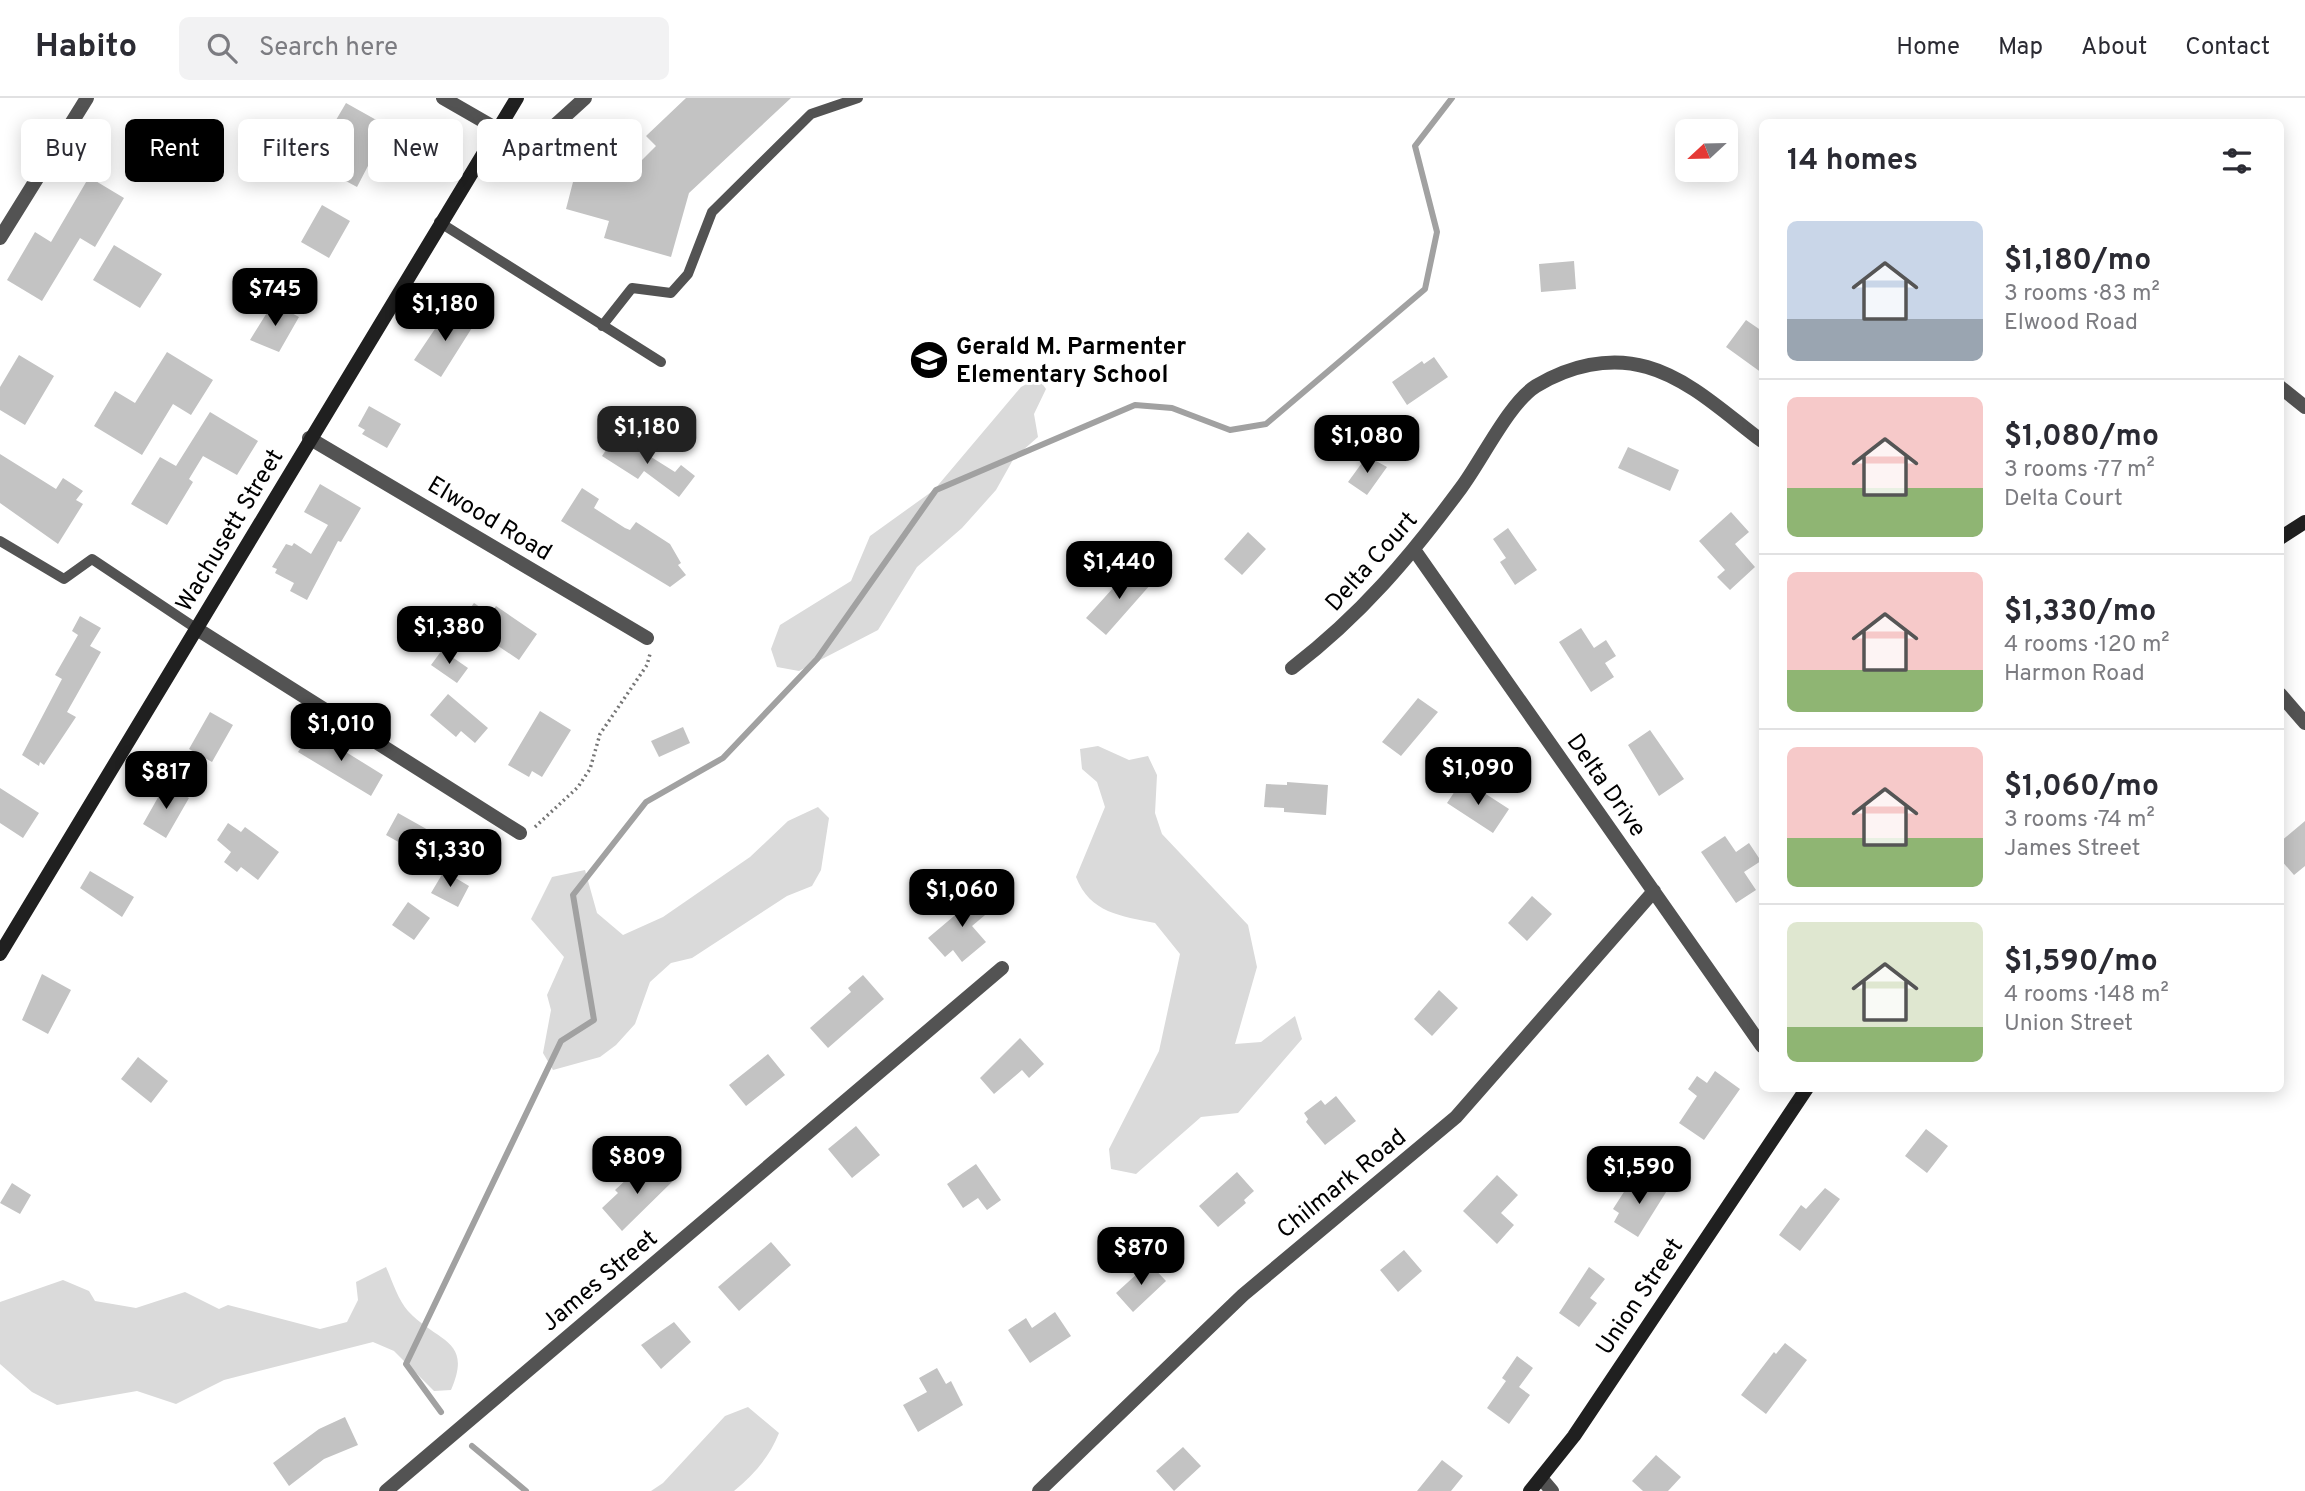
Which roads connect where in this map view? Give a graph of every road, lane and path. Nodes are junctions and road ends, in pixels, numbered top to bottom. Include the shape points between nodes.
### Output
1 (87, 98) edge
2 (443, 98) edge
3 (517, 98) edge
4 (585, 98) edge
5 (858, 98) edge
6 (478, 119) edge
7 (504, 119) edge
8 (562, 119) edge
9 (477, 162) edge
10 (439, 222) junction
11 (0, 238) edge
12 (602, 327) junction
13 (661, 362) dead end
14 (2284, 390) edge
15 (2305, 407) edge
16 (309, 438) junction
17 (1759, 438) edge
18 (2305, 522) edge
19 (2284, 535) edge
20 (0, 541) edge
21 (1415, 551) junction
22 (197, 629) junction
23 (647, 638) joint
24 (1292, 668) dead end
25 (2284, 699) edge
26 (2305, 723) edge
27 (520, 833) joint
28 (1654, 891) junction
29 (0, 954) edge
30 (1002, 968) dead end
31 (1759, 1042) edge
32 (1800, 1092) edge
33 (1541, 1478) junction
34 (386, 1491) edge
35 (1039, 1491) edge
36 (1530, 1491) edge
37 (1552, 1491) edge

1 - 11 street
2 - 6 street
3 - 7 street, Wachusett Street
4 - 8 street
5 - 12 lane via 811,114 712,212 688,274 671,293 632,288
9 - 10 street, Wachusett Street
10 - 12 lane
10 - 16 street, Wachusett Street
12 - 13 lane
14 - 15 street
16 - 22 street, Wachusett Street
16 - 23 street, Elwood Road
17 - 21 street, Delta Court via 1678,379 1647,367 1606,360 1562,373 1517,402
18 - 19 street
20 - 22 lane via 64,579 92,559
21 - 24 street, Delta Court via 1355,617
21 - 28 street, Delta Drive
22 - 27 street
22 - 29 street, Wachusett Street
23 - 27 path via 647,666 600,734 590,769 537,827
25 - 26 street
28 - 31 street, Delta Drive
28 - 35 street, Chilmark Road via 1456,1117 1243,1296
30 - 34 street, James Street
32 - 33 street, Union Street via 1574,1436
33 - 36 street, Union Street
33 - 37 street

